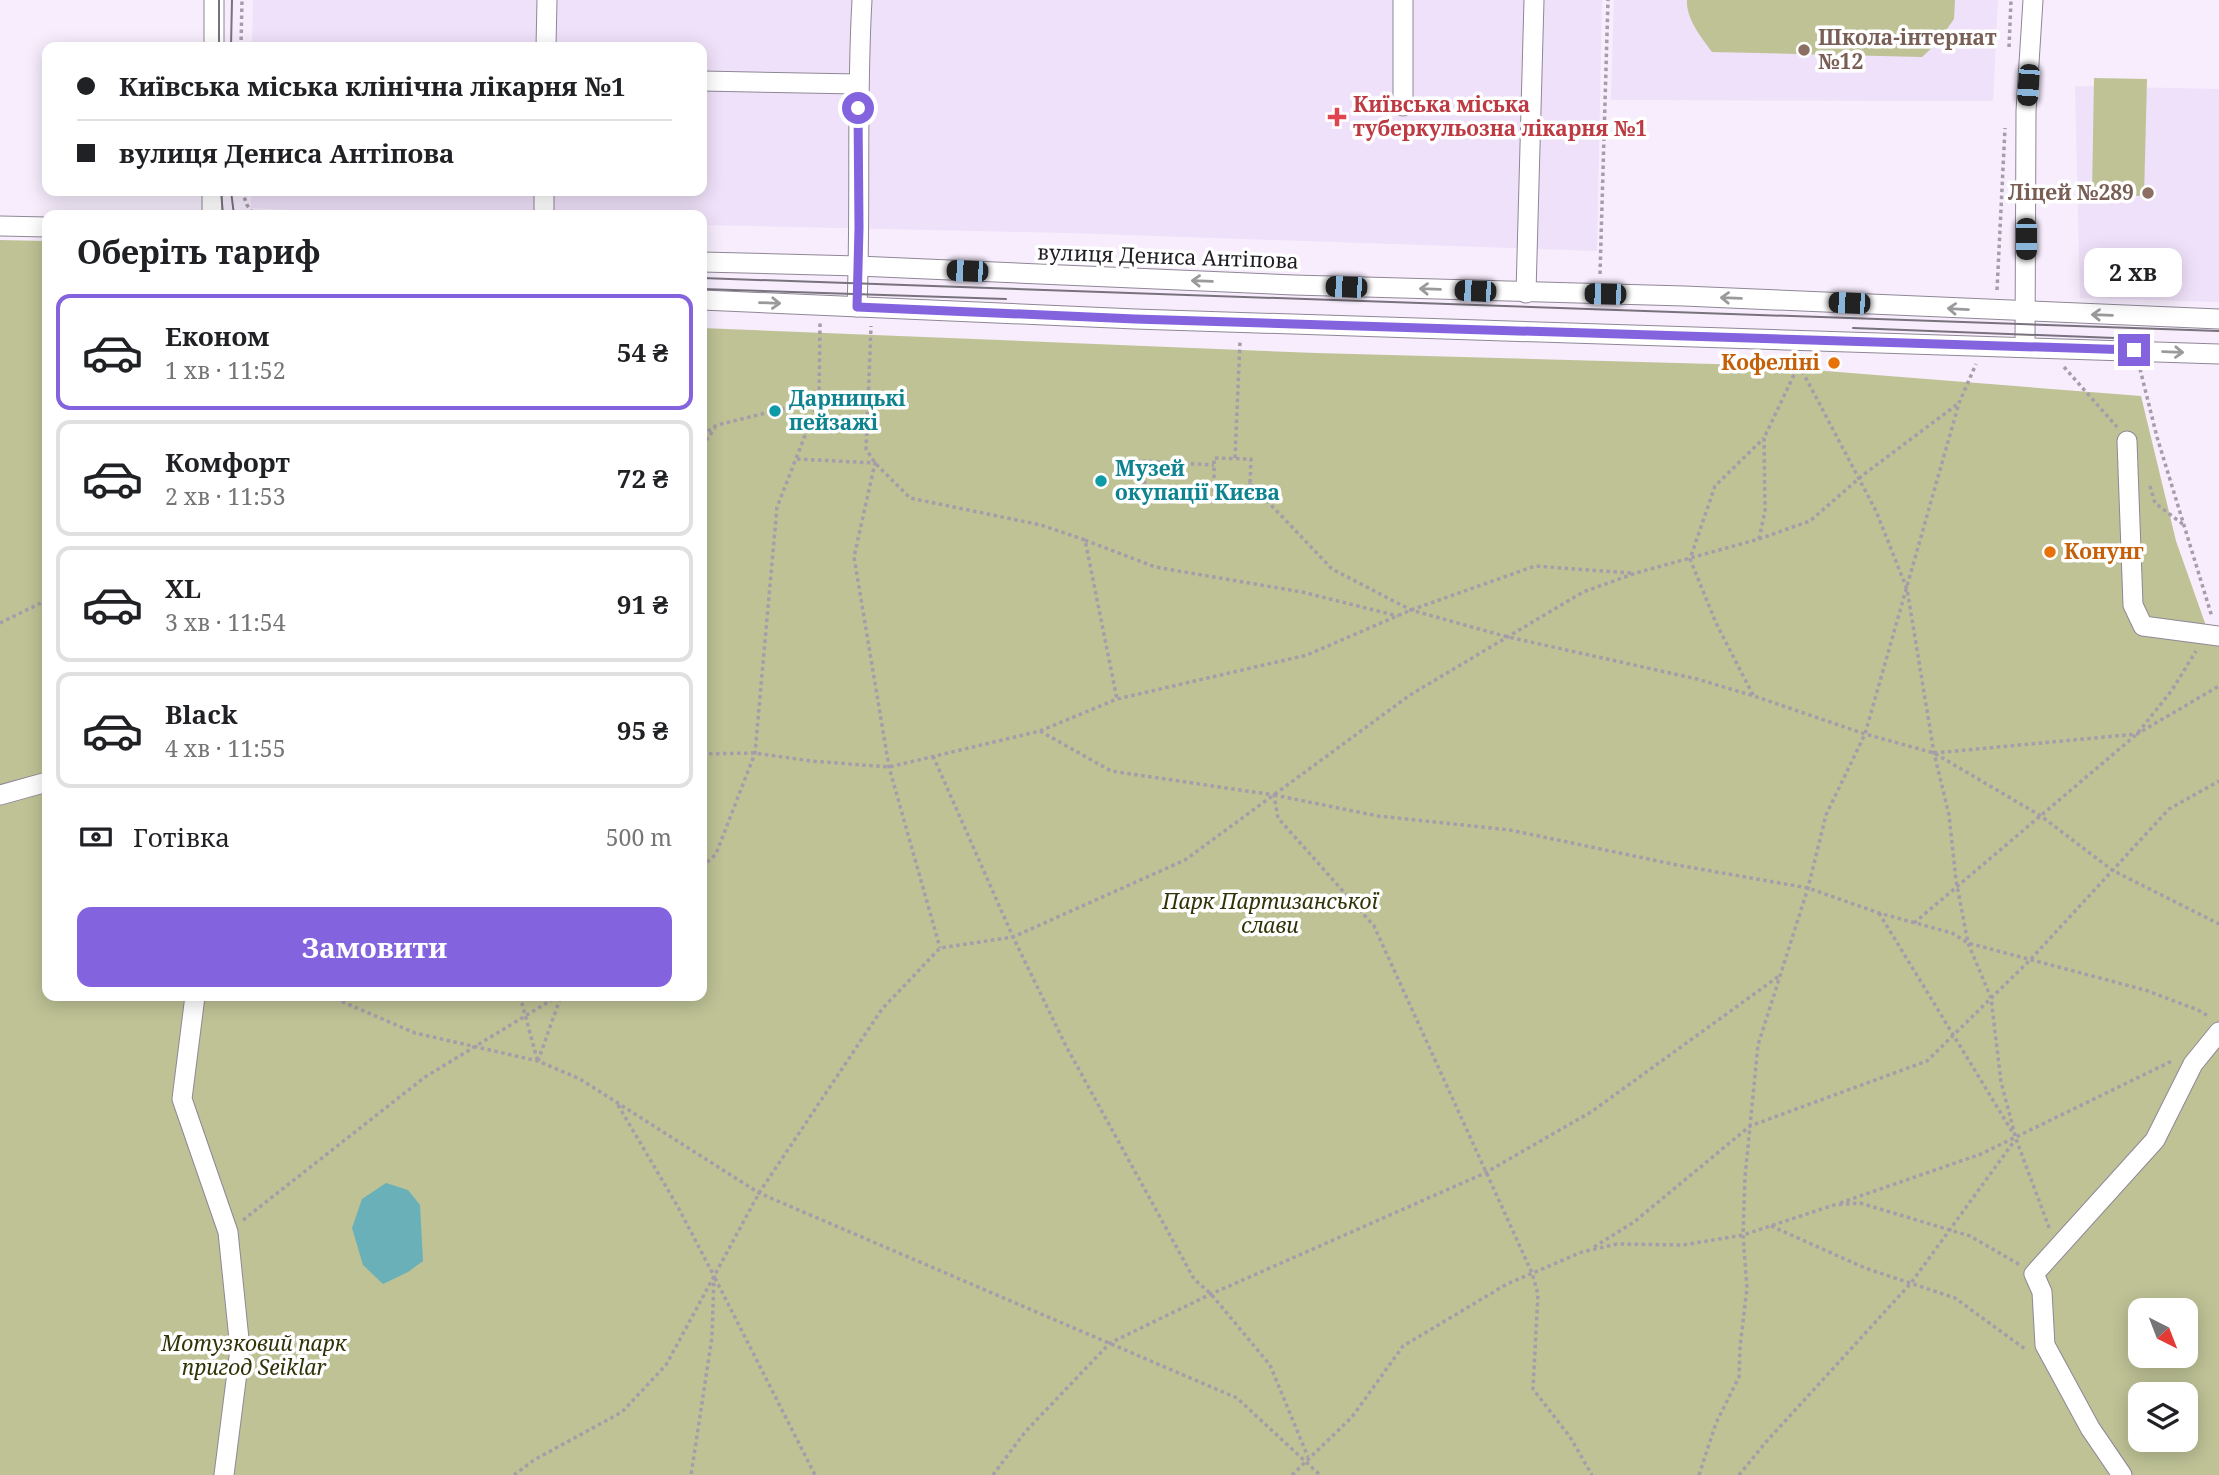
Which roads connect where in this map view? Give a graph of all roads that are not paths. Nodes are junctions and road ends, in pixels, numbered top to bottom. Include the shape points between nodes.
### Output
1 (214, 0) edge
2 (547, 0) edge
3 (862, 0) edge
4 (1403, 0) edge
5 (1534, 0) edge
6 (2033, 0) edge
7 (214, 42) edge
8 (546, 42) edge
9 (707, 81) edge
10 (858, 84) junction
11 (1403, 106) dead end
12 (0, 226) edge
13 (42, 227) edge
14 (707, 262) edge
15 (858, 266) junction
16 (1526, 293) junction
17 (707, 300) edge
18 (857, 307) junction
19 (2026, 312) junction
20 (2219, 320) edge
21 (2025, 347) junction
22 (2219, 354) edge
23 (2127, 441) dead end
24 (2214, 636) edge
25 (42, 783) edge
26 (0, 795) edge
27 (194, 1001) edge
28 (2214, 1025) edge
29 (224, 1475) edge
30 (2122, 1475) edge

1 - 7 street
2 - 8 street
3 - 10 street
4 - 11 street
5 - 16 street
6 - 19 street via 2026,111
9 - 10 street
10 - 15 street
12 - 13 street
14 - 15 street, вулиця Дениса Антіпова
16 -> 15 street, вулиця Дениса Антіпова
15 - 18 street
19 -> 16 street, вулиця Дениса Антіпова
17 -> 18 street
18 - 21 street
20 -> 19 street, вулиця Дениса Антіпова
19 - 21 street
21 -> 22 street
23 - 24 street via 2133,605 2143,626
25 - 26 street
27 - 29 street via 182,1099 228,1232 240,1349
28 - 30 street via 2155,1140 2034,1274 2042,1292 2045,1346

